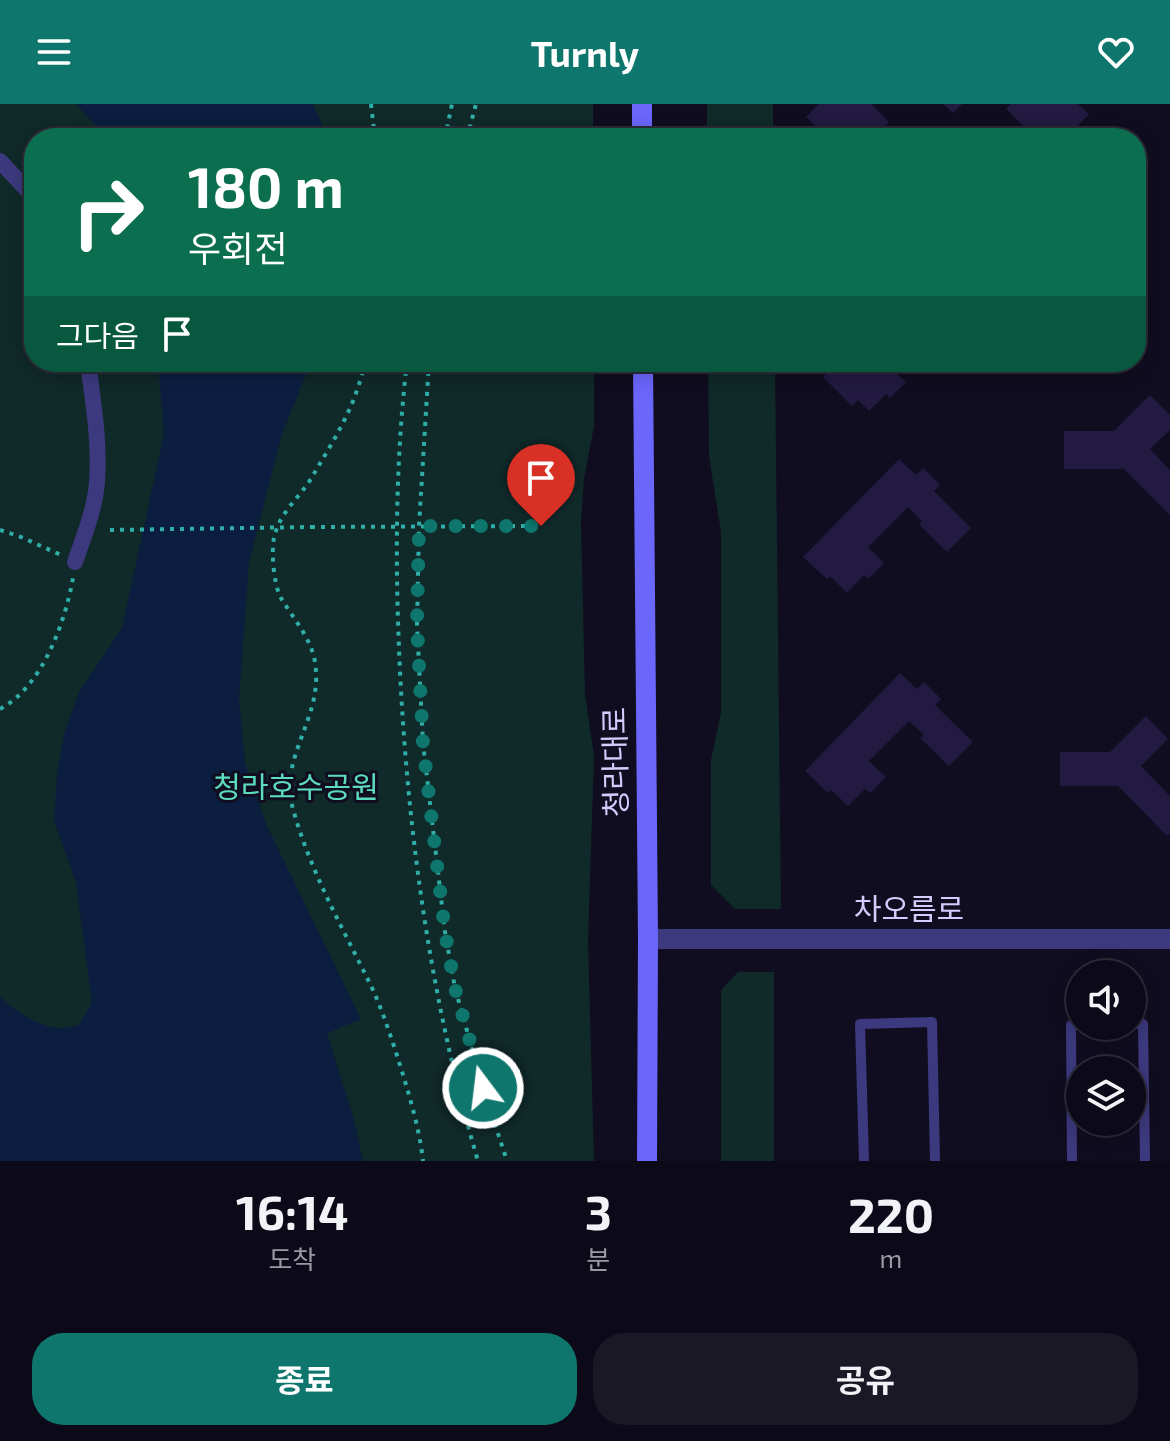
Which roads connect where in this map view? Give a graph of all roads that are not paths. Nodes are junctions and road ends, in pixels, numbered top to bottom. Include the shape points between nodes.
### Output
1 (642, 104) edge
2 (642, 128) edge
3 (0, 161) edge
4 (24, 187) edge
5 (89, 372) edge
6 (643, 372) edge
7 (75, 562) road end
8 (648, 939) junction
9 (1170, 939) edge
10 (1071, 1040) edge
11 (1143, 1040) edge
12 (647, 1161) edge
13 (864, 1161) edge
14 (935, 1161) edge
15 (1072, 1161) edge
16 (1145, 1161) edge

1 - 2 main road
3 - 4 street
5 - 7 street via 97,484
6 - 8 main road, 청라대로
8 - 9 street, 차오름로
8 - 12 main road, 청라대로
10 - 15 lane
11 - 16 lane
13 - 14 lane via 860,1024 932,1022

